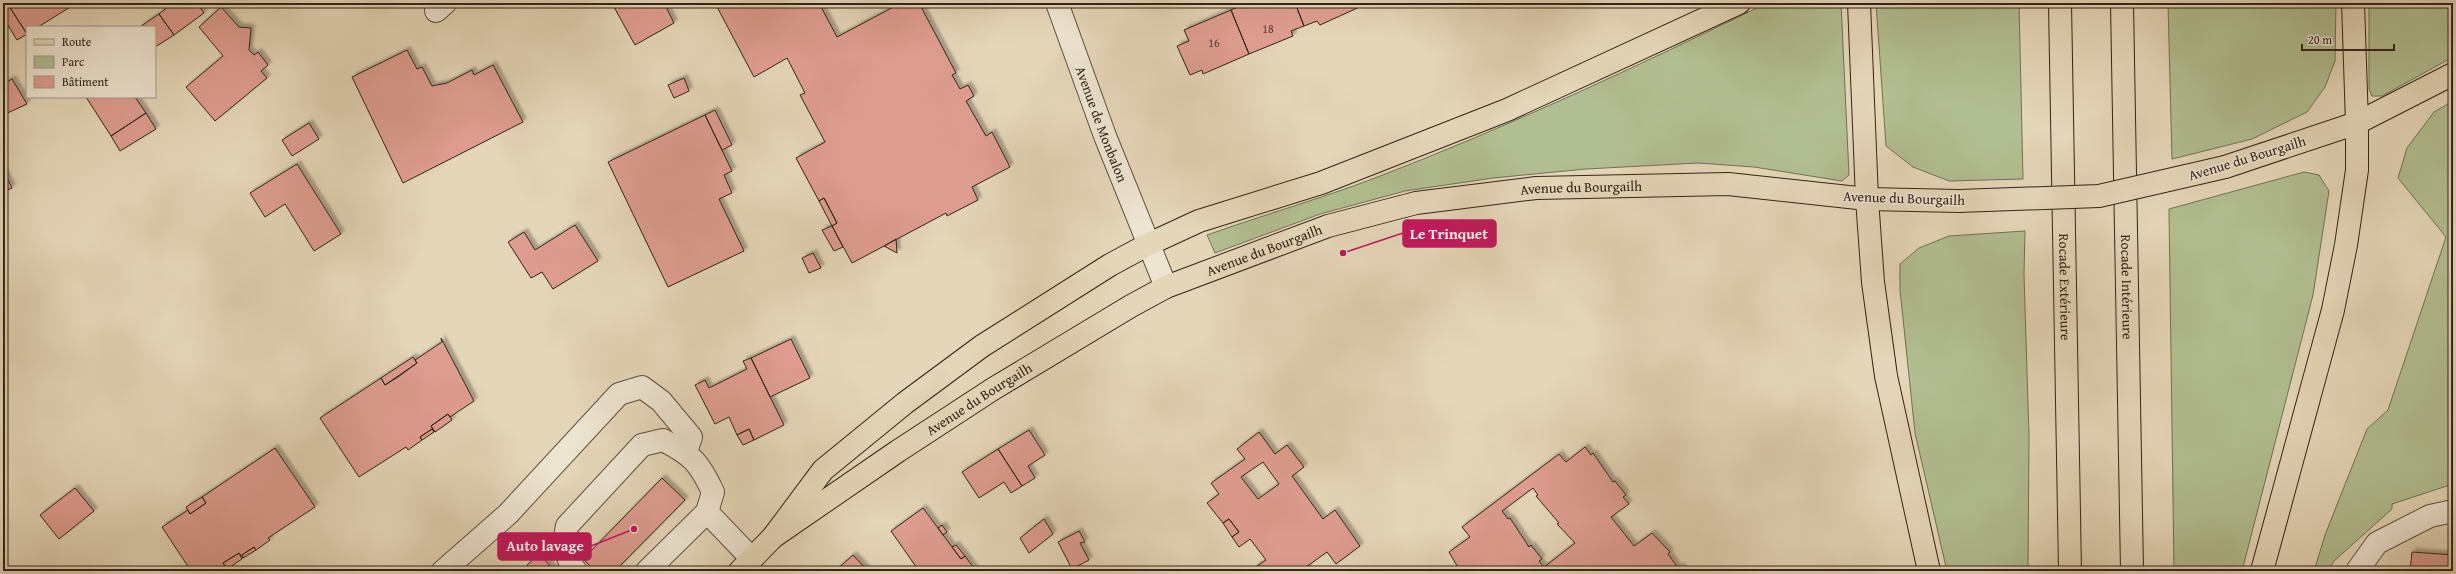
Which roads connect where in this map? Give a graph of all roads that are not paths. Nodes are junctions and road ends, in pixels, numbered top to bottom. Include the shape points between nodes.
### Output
1 (1057, 3) edge
2 (1739, 3) edge
3 (1860, 3) edge
4 (2060, 3) edge
5 (2122, 3) edge
6 (2353, 3) edge
7 (2453, 74) edge
8 (2357, 123) junction
9 (1867, 199) junction
10 (1147, 245) junction
11 (1166, 287) junction
12 (686, 452) junction
13 (2453, 511) edge
14 (707, 512) junction
15 (773, 537) junction
16 (746, 565) edge
17 (443, 571) edge
18 (576, 571) edge
19 (647, 571) edge
20 (1929, 571) edge
21 (2070, 571) edge
22 (2132, 571) edge
23 (2262, 571) edge
24 (2357, 571) edge

1 - 10 street, Avenue de Monbalon
2 - 10 main road, Avenue du Bourgailh via 1507,110 1321,183 1199,221
3 - 9 main road
4 - 21 main road, Rocade Extérieure
5 - 22 main road, Rocade Intérieure
6 - 8 main road
7 - 8 main road, Avenue du Bourgailh
8 - 9 main road, Avenue du Bourgailh, bridge via 2225,167 2099,196 1959,201
8 - 23 main road via 2357,170 2333,310
9 - 11 main road, Avenue du Bourgailh via 1728,184 1536,188 1431,201 1328,226
9 - 20 main road via 1886,376
10 - 11 street, Avenue de Monbalon
10 - 15 main road, Avenue du Bourgailh via 1110,265 982,346 904,403 824,470
11 - 15 main road, Avenue du Bourgailh via 993,389
12 - 14 street via 702,469 713,492
12 - 17 street via 691,437 661,401 642,387 619,394 508,514
12 - 18 street via 663,440 642,445 572,520 567,526 563,541 571,566
13 - 24 street via 2430,516 2377,543
14 - 16 street
14 - 19 street
15 - 16 main road, Avenue du Bourgailh

